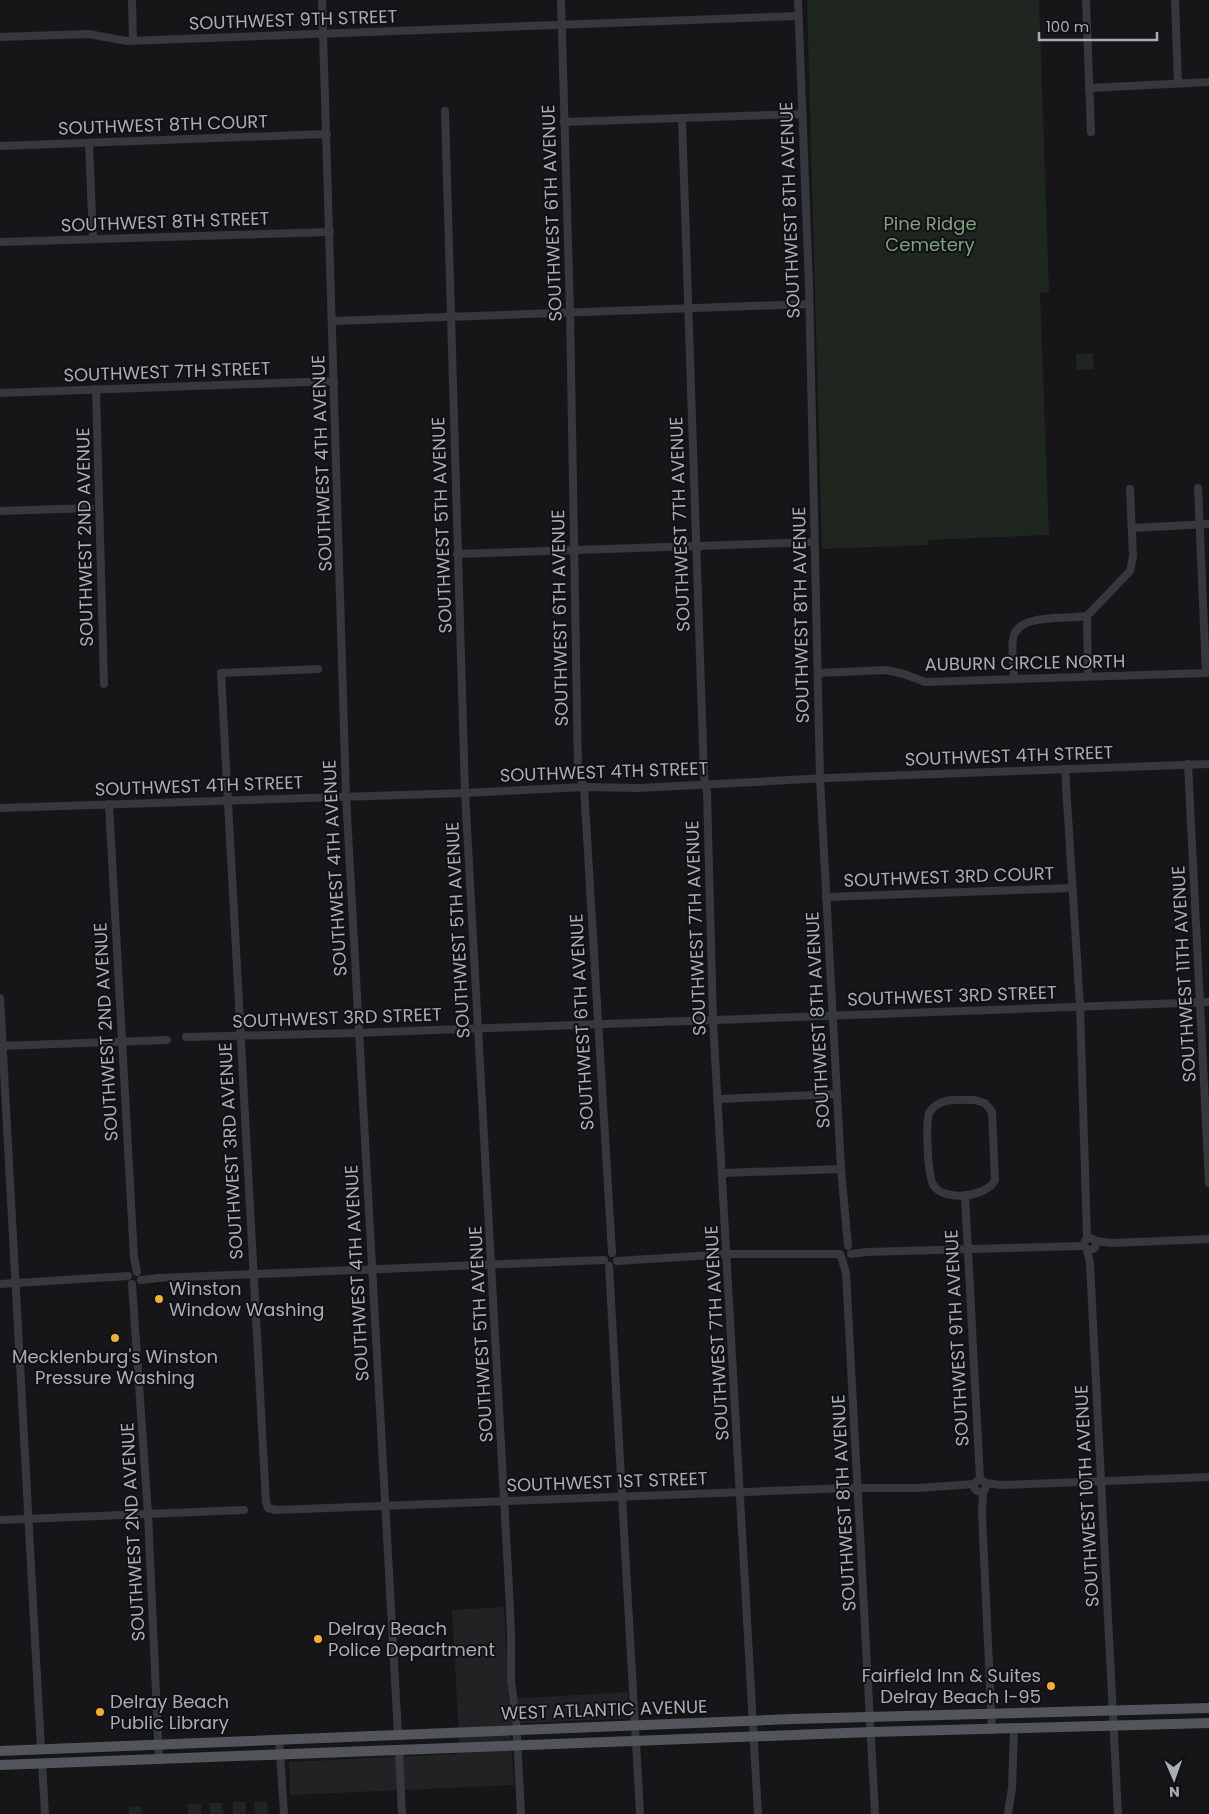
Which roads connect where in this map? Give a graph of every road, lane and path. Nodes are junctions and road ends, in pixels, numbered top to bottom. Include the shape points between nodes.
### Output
1 (132, 0) edge
2 (322, 0) edge
3 (561, 0) edge
4 (798, 0) edge
5 (1086, 0) edge
6 (1175, 0) edge
7 (798, 16) junction
8 (562, 24) junction
9 (323, 34) junction
10 (0, 38) edge
11 (133, 41) junction
12 (1209, 82) edge
13 (1178, 83) junction
14 (1089, 88) junction
15 (445, 111) dead end
16 (803, 114) junction
17 (682, 119) junction
18 (564, 122) junction
19 (1091, 132) dead end
20 (327, 134) junction
21 (89, 143) junction
22 (0, 146) edge
23 (330, 232) junction
24 (93, 239) junction
25 (0, 242) edge
26 (808, 304) junction
27 (688, 308) junction
28 (570, 312) junction
29 (451, 317) junction
30 (333, 322) junction
31 (334, 381) junction
32 (96, 389) junction
33 (0, 393) edge
34 (1198, 488) dead end
35 (1130, 489) dead end
36 (90, 508) dead end
37 (0, 511) edge
38 (1199, 525) junction
39 (1209, 526) edge
40 (1132, 528) junction
41 (814, 542) junction
42 (695, 545) junction
43 (575, 551) junction
44 (457, 554) junction
45 (1087, 616) junction
46 (318, 669) dead end
47 (818, 673) junction
48 (1088, 676) junction
49 (1014, 678) junction
50 (104, 684) dead end
51 (1188, 764) junction
52 (1209, 764) edge
53 (1065, 769) junction
54 (820, 779) junction
55 (704, 783) junction
56 (584, 787) junction
57 (465, 794) junction
58 (346, 796) junction
59 (227, 800) junction
60 (109, 804) junction
61 (0, 808) edge
62 (1072, 888) junction
63 (826, 897) junction
64 (0, 998) edge
65 (1205, 1002) edge
66 (1080, 1006) junction
67 (832, 1015) junction
68 (713, 1020) junction
69 (597, 1024) junction
70 (479, 1028) junction
71 (359, 1033) junction
72 (186, 1037) dead end
73 (239, 1037) junction
74 (167, 1040) dead end
75 (121, 1042) junction
76 (1, 1046) edge
77 (837, 1094) junction
78 (719, 1099) junction
79 (841, 1168) junction
80 (723, 1173) junction
81 (1209, 1183) edge
82 (964, 1194) junction
83 (1209, 1239) edge
84 (1090, 1244) junction
85 (967, 1248) junction
86 (845, 1252) junction
87 (728, 1254) junction
88 (611, 1260) junction
89 (492, 1265) junction
90 (373, 1269) junction
91 (252, 1274) junction
92 (135, 1278) junction
93 (15, 1283) junction
94 (0, 1284) edge
95 (1209, 1477) edge
96 (1101, 1481) junction
97 (980, 1487) junction
98 (859, 1490) junction
99 (741, 1491) junction
100 (623, 1497) junction
101 (505, 1501) junction
102 (385, 1505) junction
103 (268, 1508) joint
104 (244, 1510) dead end
105 (148, 1514) junction
106 (0, 1520) edge
107 (30, 1520) junction
108 (1209, 1708) edge
109 (1113, 1711) junction
110 (991, 1713) junction
111 (870, 1717) junction
112 (753, 1720) junction
113 (1209, 1723) edge
114 (635, 1725) junction
115 (1114, 1726) junction
116 (1014, 1729) junction
117 (517, 1730) junction
118 (992, 1730) junction
119 (871, 1732) junction
120 (431, 1733) junction
121 (398, 1734) junction
122 (754, 1736) junction
123 (279, 1739) junction
124 (636, 1741) junction
125 (158, 1745) junction
126 (518, 1746) junction
127 (59, 1748) junction
128 (41, 1749) junction
129 (0, 1751) edge
130 (399, 1751) junction
131 (362, 1752) junction
132 (281, 1755) junction
133 (159, 1760) junction
134 (20, 1764) junction
135 (42, 1764) junction
136 (0, 1765) edge
137 (45, 1814) edge
138 (284, 1814) edge
139 (402, 1814) edge
140 (521, 1814) edge
141 (640, 1814) edge
142 (758, 1814) edge
143 (875, 1814) edge
144 (1008, 1814) edge
145 (1118, 1814) edge

1 - 11 street
2 - 9 street, SOUTHWEST 4TH AVENUE
3 - 8 street, SOUTHWEST 6TH AVENUE
4 - 7 street, SOUTHWEST 8TH AVENUE
5 - 14 street
6 - 13 street
7 - 8 street, SOUTHWEST 9TH STREET
7 - 16 street, SOUTHWEST 8TH AVENUE
8 - 9 street, SOUTHWEST 9TH STREET
8 - 18 street, SOUTHWEST 6TH AVENUE
9 - 11 street, SOUTHWEST 9TH STREET
9 - 20 street, SOUTHWEST 4TH AVENUE
10 - 11 street, SOUTHWEST 9TH STREET via 88,34
12 - 13 street
13 - 14 street
14 - 19 street
15 - 29 street, SOUTHWEST 5TH AVENUE
16 - 17 street
16 - 26 street, SOUTHWEST 8TH AVENUE
17 - 18 street
17 - 27 street, SOUTHWEST 7TH AVENUE
18 - 28 street, SOUTHWEST 6TH AVENUE
20 - 21 street, SOUTHWEST 8TH COURT
20 - 23 street, SOUTHWEST 4TH AVENUE
21 - 22 street, SOUTHWEST 8TH COURT
21 - 24 street
23 - 24 street, SOUTHWEST 8TH STREET
23 - 30 street, SOUTHWEST 4TH AVENUE
24 - 25 street, SOUTHWEST 8TH STREET
26 - 27 street
26 - 41 street, SOUTHWEST 8TH AVENUE
27 - 28 street
27 - 42 street, SOUTHWEST 7TH AVENUE
28 - 29 street
28 - 43 street, SOUTHWEST 6TH AVENUE
29 - 30 street
29 - 44 street, SOUTHWEST 5TH AVENUE
30 - 31 street, SOUTHWEST 4TH AVENUE
31 - 32 street, SOUTHWEST 7TH STREET
31 - 58 street, SOUTHWEST 4TH AVENUE
32 - 33 street, SOUTHWEST 7TH STREET
32 - 50 street, SOUTHWEST 2ND AVENUE
34 - 38 street
35 - 40 street
36 - 37 street
38 - 39 street
38 - 40 street
38 - 48 street, AUBURN CIRCLE NORTH via 1206,673
40 - 45 street via 1130,571
41 - 42 street
41 - 47 street, SOUTHWEST 8TH AVENUE
42 - 43 street
42 - 55 street, SOUTHWEST 7TH AVENUE
43 - 44 street
43 - 56 street, SOUTHWEST 6TH AVENUE via 578,771
44 - 57 street, SOUTHWEST 5TH AVENUE
45 - 48 street
45 - 49 street via 1032,620 1021,625 1013,640
46 - 59 street, SOUTHWEST 3RD AVENUE via 221,673
47 - 49 street, AUBURN CIRCLE NORTH via 886,670 925,682
47 - 54 street, SOUTHWEST 8TH AVENUE
48 - 49 street, AUBURN CIRCLE NORTH
51 - 52 street, SOUTHWEST 4TH STREET
51 - 53 street, SOUTHWEST 4TH STREET
51 - 65 street, SOUTHWEST 11TH AVENUE
53 - 54 street, SOUTHWEST 4TH STREET
53 - 62 street, SOUTHWEST 10TH AVENUE
54 - 55 street, SOUTHWEST 4TH STREET
54 - 63 street, SOUTHWEST 8TH AVENUE
55 - 56 street, SOUTHWEST 4TH STREET
55 - 68 street, SOUTHWEST 7TH AVENUE via 707,792
56 - 57 street, SOUTHWEST 4TH STREET
56 - 69 street, SOUTHWEST 6TH AVENUE
57 - 58 street, SOUTHWEST 4TH STREET
57 - 70 street, SOUTHWEST 5TH AVENUE
58 - 59 street, SOUTHWEST 4TH STREET
58 - 71 street, SOUTHWEST 4TH AVENUE
59 - 60 street, SOUTHWEST 4TH STREET
59 - 73 street, SOUTHWEST 3RD AVENUE
60 - 61 street, SOUTHWEST 4TH STREET
60 - 75 street, SOUTHWEST 2ND AVENUE
62 - 63 street, SOUTHWEST 3RD COURT
62 - 66 street, SOUTHWEST 10TH AVENUE
63 - 67 street, SOUTHWEST 8TH AVENUE
64 - 76 street
65 - 66 street, SOUTHWEST 3RD STREET
65 - 81 street, SOUTHWEST 11TH AVENUE
66 - 67 street, SOUTHWEST 3RD STREET
66 - 84 street, SOUTHWEST 10TH AVENUE
67 - 68 street, SOUTHWEST 3RD STREET
67 - 77 street, SOUTHWEST 8TH AVENUE
68 - 69 street, SOUTHWEST 3RD STREET
68 - 78 street, SOUTHWEST 7TH AVENUE
69 - 70 street, SOUTHWEST 3RD STREET
69 - 88 street, SOUTHWEST 6TH AVENUE
70 - 71 street, SOUTHWEST 3RD STREET
70 - 89 street, SOUTHWEST 5TH AVENUE
71 - 73 street, SOUTHWEST 3RD STREET
71 - 90 street, SOUTHWEST 4TH AVENUE
72 - 73 street, SOUTHWEST 3RD STREET
73 - 91 street, SOUTHWEST 3RD AVENUE
74 - 75 street
75 - 76 street
75 - 92 street, SOUTHWEST 2ND AVENUE
76 - 93 street
77 - 78 street
77 - 79 street, SOUTHWEST 8TH AVENUE
78 - 80 street, SOUTHWEST 7TH AVENUE
79 - 80 street
79 - 86 street, SOUTHWEST 8TH AVENUE via 845,1228 841,1241
80 - 87 street, SOUTHWEST 7TH AVENUE
82 - 82 street via 939,1192 932,1182 928,1118 932,1108 946,1100 980,1100 989,1107 994,1118 993,1186 983,1193
82 - 85 street, SOUTHWEST 9TH AVENUE
83 - 84 street
84 - 85 street
84 - 96 street, SOUTHWEST 10TH AVENUE
85 - 86 street
85 - 97 street, SOUTHWEST 9TH AVENUE
86 - 87 street
86 - 98 street, SOUTHWEST 8TH AVENUE
87 - 88 street
87 - 99 street, SOUTHWEST 7TH AVENUE
88 - 89 street
88 - 100 street, SOUTHWEST 6TH AVENUE
89 - 90 street
89 - 101 street, SOUTHWEST 5TH AVENUE
90 - 91 street
90 - 102 street, SOUTHWEST 4TH AVENUE
91 - 92 street
91 - 103 street, SOUTHWEST 3RD AVENUE
92 - 93 street
92 - 105 street, SOUTHWEST 2ND AVENUE
93 - 94 street
93 - 107 street
95 - 96 street, SOUTHWEST 1ST STREET
96 - 97 street, SOUTHWEST 1ST STREET
96 - 109 street, SOUTHWEST 10TH AVENUE
97 - 98 street, SOUTHWEST 1ST STREET via 960,1489 948,1485
97 - 110 street, SOUTHWEST 9TH AVENUE
98 - 99 street, SOUTHWEST 1ST STREET
98 - 111 street, SOUTHWEST 8TH AVENUE
99 - 100 street, SOUTHWEST 1ST STREET
99 - 112 street, SOUTHWEST 7TH AVENUE
100 - 101 street, SOUTHWEST 1ST STREET
100 - 114 street, SOUTHWEST 6TH AVENUE
101 - 102 street, SOUTHWEST 1ST STREET
101 - 117 street, SOUTHWEST 5TH AVENUE via 512,1631 511,1681
102 - 103 street, SOUTHWEST 1ST STREET
102 - 121 street, SOUTHWEST 4TH AVENUE
104 - 105 street
105 - 107 street
105 - 125 street, SOUTHWEST 2ND AVENUE
106 - 107 street
107 - 128 street
108 - 109 main road, WEST ATLANTIC AVENUE
109 - 110 main road, WEST ATLANTIC AVENUE
109 - 115 street, SOUTHWEST 10TH AVENUE
110 - 111 main road, WEST ATLANTIC AVENUE
110 - 118 street, SOUTHWEST 9TH AVENUE
111 - 112 main road, WEST ATLANTIC AVENUE
111 - 119 street, SOUTHWEST 8TH AVENUE
112 - 114 main road, WEST ATLANTIC AVENUE
112 - 122 street, SOUTHWEST 7TH AVENUE
113 - 115 main road, WEST ATLANTIC AVENUE
114 - 117 main road, WEST ATLANTIC AVENUE
114 - 124 street, SOUTHWEST 6TH AVENUE
115 - 116 main road, WEST ATLANTIC AVENUE
115 - 145 street, SOUTHWEST 10TH AVENUE
116 - 118 main road, WEST ATLANTIC AVENUE
116 - 144 street
117 - 120 main road, WEST ATLANTIC AVENUE
117 - 126 street, SOUTHWEST 5TH AVENUE
118 - 119 main road, WEST ATLANTIC AVENUE
119 - 122 main road, WEST ATLANTIC AVENUE
119 - 143 street, SOUTHWEST 8TH AVENUE
120 - 121 main road, WEST ATLANTIC AVENUE
120 - 130 main road via 411,1738 401,1745
121 - 123 main road, WEST ATLANTIC AVENUE
121 - 131 main road via 386,1746
122 - 124 main road, WEST ATLANTIC AVENUE
122 - 142 street, SOUTHWEST 7TH AVENUE
123 - 125 main road, WEST ATLANTIC AVENUE
123 - 132 street
124 - 126 main road, WEST ATLANTIC AVENUE
124 - 141 street, SOUTHWEST 6TH AVENUE
125 - 127 main road, WEST ATLANTIC AVENUE
125 - 133 street, SOUTHWEST 2ND AVENUE
126 - 130 main road, WEST ATLANTIC AVENUE
126 - 140 street, SOUTHWEST 5TH AVENUE
127 - 128 main road, WEST ATLANTIC AVENUE
127 - 135 main road
128 - 129 main road, WEST ATLANTIC AVENUE
128 - 134 main road
130 - 131 main road, WEST ATLANTIC AVENUE
130 - 139 street
131 - 132 main road, WEST ATLANTIC AVENUE
132 - 133 main road, WEST ATLANTIC AVENUE
132 - 138 street
133 - 135 main road, WEST ATLANTIC AVENUE
134 - 135 main road, WEST ATLANTIC AVENUE
134 - 136 main road, WEST ATLANTIC AVENUE
135 - 137 street

